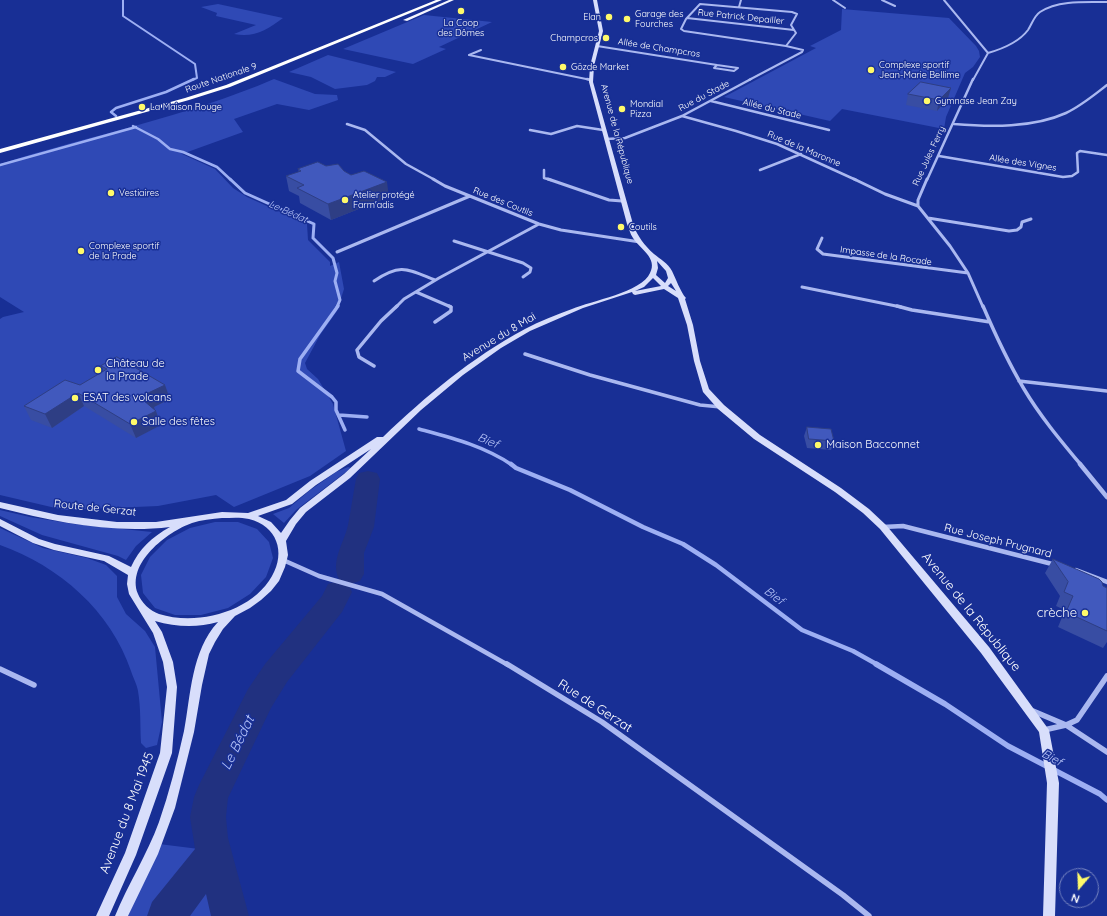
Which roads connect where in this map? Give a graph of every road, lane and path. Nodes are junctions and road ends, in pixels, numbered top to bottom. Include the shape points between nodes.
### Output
1 (440, 0) edge
2 (452, 0) edge
3 (595, 0) edge
4 (599, 0) edge
5 (741, 0) edge
6 (833, 0) edge
7 (882, 0) edge
8 (944, 0) edge
9 (1107, 2) edge
10 (895, 6) dead end
11 (739, 7) junction
12 (845, 8) dead end
13 (598, 9) junction
14 (687, 18) junction
15 (405, 20) joint
16 (794, 30) junction
17 (597, 46) junction
18 (786, 46) junction
19 (481, 50) dead end
20 (988, 52) junction
21 (718, 64) junction
22 (591, 80) junction
23 (1107, 85) edge
24 (711, 101) junction
25 (682, 116) junction
26 (347, 124) dead end
27 (954, 124) junction
28 (530, 130) dead end
29 (603, 130) junction
30 (829, 130) dead end
31 (606, 139) junction
32 (0, 151) edge
33 (801, 154) junction
34 (1107, 155) edge
35 (938, 156) junction
36 (0, 158) edge
37 (544, 170) dead end
38 (760, 170) dead end
39 (470, 196) junction
40 (622, 201) junction
41 (918, 206) junction
42 (927, 218) junction
43 (1031, 219) dead end
44 (539, 224) junction
45 (822, 238) dead end
46 (454, 241) dead end
47 (640, 242) junction
48 (487, 251) junction
49 (337, 252) dead end
50 (653, 256) junction
51 (968, 273) junction
52 (653, 275) junction
53 (523, 277) dead end
54 (672, 278) junction
55 (435, 280) junction
56 (374, 281) dead end
57 (664, 287) junction
58 (802, 287) dead end
59 (416, 292) junction
60 (620, 295) junction
61 (683, 298) junction
62 (435, 322) dead end
63 (990, 322) junction
64 (525, 354) dead end
65 (374, 366) dead end
66 (1020, 381) junction
67 (1107, 391) edge
68 (721, 407) junction
69 (403, 422) junction
70 (1107, 498) edge
71 (0, 505) edge
72 (248, 516) junction
73 (189, 521) junction
74 (0, 522) edge
75 (883, 527) junction
76 (282, 541) junction
77 (283, 560) junction
78 (1061, 566) edge
79 (1068, 568) edge
80 (133, 573) junction
81 (1107, 582) edge
82 (140, 606) junction
83 (234, 612) junction
84 (0, 669) edge
85 (1107, 676) edge
86 (34, 685) dead end
87 (1031, 710) junction
88 (1066, 725) junction
89 (1044, 730) junction
90 (1107, 752) edge
91 (102, 916) edge
92 (121, 916) edge
93 (868, 916) edge
94 (1049, 916) edge

1 - 32 highway, Route Nationale 9 via 228,86
2 - 15 main road
3 - 13 street, Avenue de la République
4 - 13 street, Avenue de la République
5 - 11 street
6 - 12 street
7 - 10 street
8 - 20 street
9 - 20 street via 1070,4 1045,9 1035,17 1023,34 999,51
11 - 14 street via 700,4
11 - 16 street via 797,14 792,25
13 - 17 street, Avenue de la République via 601,26
14 - 16 street, Rue Patrick Depailler
14 - 18 street via 681,25 684,31
15 - 36 highway, Route Nationale 9 via 215,96
16 - 18 street via 796,33
17 - 21 street, Allée de Champcros
17 - 22 street, Avenue de la République
18 - 24 street, Rue du Stade via 803,50
19 - 22 street via 469,55
20 - 27 street, Rue Jules Ferry
21 - 21 street, Allée de Champcros via 714,68 734,71 738,68
22 - 29 street, Avenue de la République
23 - 27 street via 1066,113 1020,123
24 - 25 street, Rue du Stade
24 - 30 street, Allée du Stade
25 - 31 street, Rue du Stade via 625,138
25 - 33 street, Rue de la Maronne via 763,139
26 - 39 street, Rue des Coutils via 365,130 406,164 445,186
27 - 35 street, Rue Jules Ferry
28 - 29 street via 552,134 577,126
29 - 31 street, Avenue de la République
31 - 40 street, Avenue de la République
33 - 38 street
33 - 41 street, Rue de la Maronne via 898,200
34 - 35 street, Allée des Vignes via 1077,153 1078,172 1063,177
35 - 41 street, Rue Jules Ferry via 918,200
37 - 40 street via 544,178 609,200
39 - 44 street, Rue des Coutils
39 - 49 street
40 - 47 street, Avenue de la République via 635,236
41 - 42 street
42 - 43 street via 1009,231 1017,230 1022,222
42 - 51 street
44 - 47 street, Rue des Coutils via 587,235
44 - 48 street
45 - 51 street, Impasse de la Rocade via 817,249 822,254
46 - 48 street
47 - 50 street, Avenue de la République
48 - 53 street via 511,258 531,268
48 - 55 street
50 - 52 street
50 - 54 street, Avenue de la République via 661,261
51 - 63 street
52 - 57 street
52 - 60 street, Avenue du 8 Mai via 642,286
54 - 57 street
54 - 61 street, Avenue de la République
55 - 56 street via 398,269
55 - 59 street
57 - 60 street, Avenue du 8 Mai
57 - 61 street
58 - 63 street via 912,310
59 - 62 street via 451,307 451,311
59 - 65 street via 380,321 357,350 359,357
60 - 69 street, Avenue du 8 Mai via 559,315 517,337 460,373
61 - 68 street, Avenue de la République via 706,390
63 - 66 street
64 - 68 street via 700,405
66 - 67 street
66 - 70 street via 1063,444
68 - 75 street, Avenue de la République via 757,437 866,511
69 - 72 street, Avenue du 8 Mai via 289,502
69 - 76 street, Avenue du 8 Mai via 347,476 302,510
71 - 73 street, Route de Gerzat via 60,518 119,525 156,525
72 - 73 street via 223,514
72 - 76 street via 269,525
73 - 80 street via 173,528 155,541 138,560
74 - 80 street via 36,541 106,558
75 - 78 street, Rue Joseph Prugnard via 903,526
75 - 87 street, Avenue de la République
76 - 77 street
77 - 83 street via 276,577 262,594
77 - 93 street, Rue de Gerzat via 305,572 382,594 533,679 602,722 836,890
79 - 81 street
80 - 82 street via 132,590
82 - 83 street via 152,616 170,622 213,620
82 - 91 street, Avenue du 8 Mai 1945 via 157,632 168,662 172,687 166,753 130,855
83 - 92 street via 225,619 209,640 201,659 189,731 169,808 143,872
84 - 86 street
85 - 88 street via 1078,720
87 - 88 street
87 - 89 street, Avenue de la République
88 - 89 street
88 - 90 street
89 - 94 street, Avenue de la République via 1053,783

